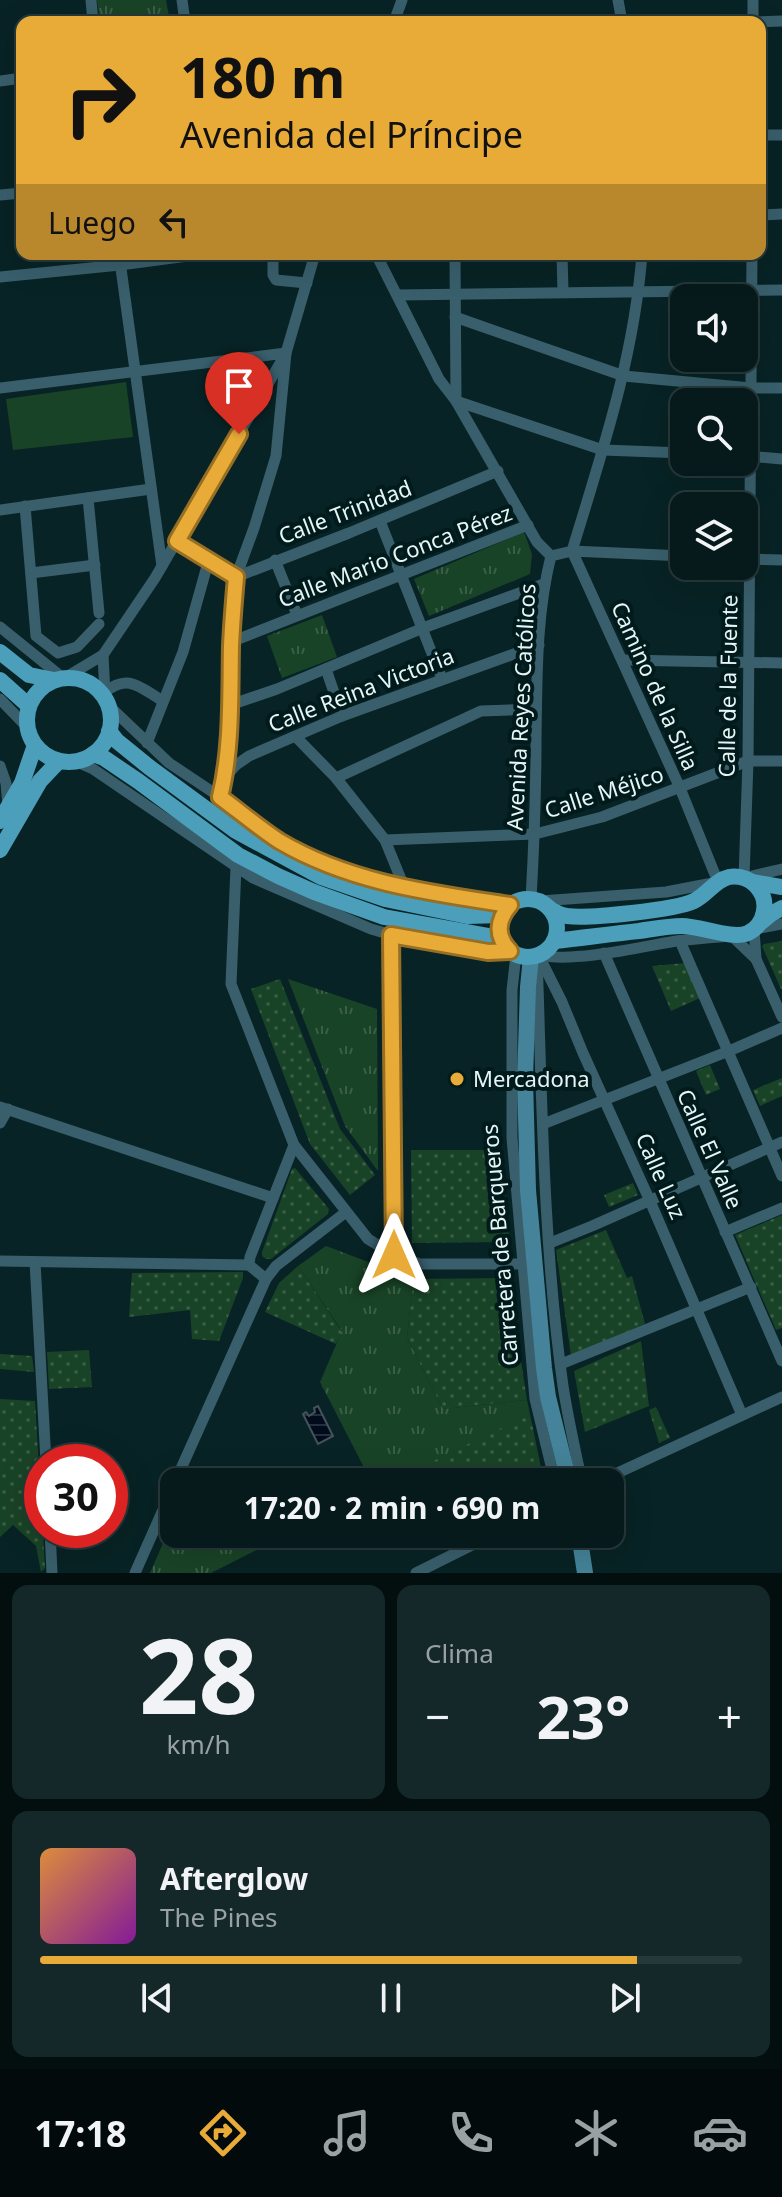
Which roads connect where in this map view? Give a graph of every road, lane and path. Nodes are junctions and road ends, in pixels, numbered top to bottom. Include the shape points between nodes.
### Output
1 (120, 260) edge
2 (273, 260) edge
3 (313, 260) edge
4 (379, 260) edge
5 (455, 260) edge
6 (562, 260) edge
7 (642, 260) edge
8 (752, 260) edge
9 (0, 277) edge
10 (307, 283) junction
11 (751, 284) edge
12 (782, 290) edge
13 (758, 291) edge
14 (563, 292) junction
15 (639, 292) junction
16 (670, 292) edge
17 (398, 295) junction
18 (455, 295) junction
19 (455, 317) junction
20 (286, 353) junction
21 (136, 372) junction
22 (751, 372) edge
23 (624, 376) junction
24 (0, 388) edge
25 (751, 388) joint
26 (758, 388) edge
27 (782, 388) edge
28 (456, 401) junction
29 (603, 450) junction
30 (670, 452) edge
31 (758, 457) edge
32 (782, 459) edge
33 (498, 471) junction
34 (151, 489) junction
35 (88, 498) junction
36 (25, 506) junction
37 (0, 510) edge
38 (380, 521) junction
39 (528, 525) junction
40 (177, 541) junction
41 (572, 551) junction
42 (670, 555) edge
43 (551, 556) junction
44 (209, 559) junction
45 (758, 559) edge
46 (275, 560) junction
47 (782, 560) edge
48 (95, 565) junction
49 (162, 566) junction
50 (31, 573) junction
51 (401, 574) junction
52 (236, 577) junction
53 (747, 580) edge
54 (544, 584) junction
55 (297, 615) junction
56 (0, 627) edge
57 (423, 628) junction
58 (231, 642) junction
59 (539, 645) junction
60 (0, 652) edge
61 (103, 655) junction
62 (623, 660) junction
63 (782, 663) edge
64 (749, 664) junction
65 (326, 669) junction
66 (62, 678) junction
67 (442, 679) junction
68 (0, 680) edge
69 (0, 699) edge
70 (106, 699) junction
71 (163, 701) junction
72 (230, 705) junction
73 (29, 706) junction
74 (536, 709) junction
75 (342, 716) junction
76 (27, 727) junction
77 (109, 731) junction
78 (296, 737) junction
79 (147, 743) junction
80 (35, 745) junction
81 (93, 754) junction
82 (67, 761) junction
83 (748, 761) junction
84 (782, 761) edge
85 (28, 765) junction
86 (0, 766) edge
87 (224, 778) junction
88 (336, 778) junction
89 (680, 788) junction
90 (220, 797) junction
91 (4, 814) edge
92 (535, 834) junction
93 (385, 840) junction
94 (0, 850) edge
95 (236, 867) junction
96 (782, 869) edge
97 (748, 880) junction
98 (715, 885) junction
99 (782, 887) edge
100 (405, 889) junction
101 (540, 903) junction
102 (782, 908) edge
103 (506, 910) junction
104 (782, 924) edge
105 (757, 926) junction
106 (727, 934) junction
107 (391, 935) junction
108 (554, 941) junction
109 (680, 941) junction
110 (525, 952) junction
111 (604, 953) junction
112 (756, 959) junction
113 (782, 1017) edge
114 (782, 1028) edge
115 (729, 1051) junction
116 (658, 1080) junction
117 (605, 1100) junction
118 (4, 1108) edge
119 (0, 1123) edge
120 (543, 1124) junction
121 (782, 1142) edge
122 (294, 1145) junction
123 (770, 1148) junction
124 (782, 1176) edge
125 (700, 1177) junction
126 (273, 1198) junction
127 (650, 1201) junction
128 (782, 1208) edge
129 (346, 1212) junction
130 (725, 1232) junction
131 (550, 1243) junction
132 (394, 1255) junction
133 (0, 1261) edge
134 (35, 1262) junction
135 (523, 1264) junction
136 (249, 1265) junction
137 (266, 1279) junction
138 (751, 1287) junction
139 (696, 1309) junction
140 (777, 1335) edge
141 (782, 1361) edge
142 (561, 1364) junction
143 (782, 1397) edge
144 (742, 1415) junction
145 (45, 1444) edge
146 (182, 1468) edge
147 (552, 1468) edge
148 (566, 1468) edge
149 (580, 1468) edge
150 (624, 1470) edge
151 (160, 1517) edge
152 (51, 1548) edge
153 (466, 1548) edge
154 (581, 1548) edge
155 (52, 1573) edge
156 (135, 1573) edge
157 (416, 1573) edge
158 (585, 1573) edge

1 - 9 street
1 - 21 street
2 - 10 street via 276,280
3 - 10 street
4 - 17 street
5 - 18 street
6 - 14 street
7 - 15 street
8 - 11 street, Calle de la Fuente
10 - 20 street
12 - 13 street
14 - 15 street
14 - 18 street
15 - 16 street
15 - 23 street
17 - 18 street
17 - 28 street via 439,379
18 - 19 street
19 - 23 street
19 - 28 street
20 - 21 street
20 - 40 street
20 - 52 street via 276,456
21 - 24 street
21 - 34 street
22 - 25 street, Calle de la Fuente
23 - 25 street
23 - 29 street
26 - 27 street
28 - 29 street
28 - 33 street
29 - 30 street
29 - 41 street
31 - 32 street
33 - 38 street, Calle Trinidad
33 - 39 street
34 - 35 street
34 - 49 street
35 - 36 street
35 - 48 street
36 - 37 street
36 - 50 street
38 - 46 street, Calle Trinidad
38 - 51 street
39 - 43 street
39 - 51 street, Calle Mario Conca Pérez
40 - 44 street
40 - 49 street
41 - 42 street, Avenida Reyes Católicos
41 - 43 street, Avenida Reyes Católicos
41 - 62 street, Camino de la Silla
43 - 54 street, Avenida Reyes Católicos
44 - 52 street
44 - 71 street
45 - 47 street
46 - 52 street, Calle Trinidad
46 - 55 street
48 - 50 street
48 - 50 street via 99,619 77,647 58,653 36,636
49 - 61 street
51 - 55 street, Calle Mario Conca Pérez
51 - 57 street
52 - 58 street
53 - 64 street, Calle de la Fuente
54 - 57 street
54 - 59 street, Avenida Reyes Católicos
55 - 58 street, Calle Mario Conca Pérez
56 - 66 street
57 - 65 street
57 - 67 street
58 - 72 street
59 - 67 street, Calle Reina Victoria
59 - 74 street, Avenida Reyes Católicos
60 - 66 main road via 29,675
61 - 66 street
61 - 70 street
62 - 64 street
62 - 89 street, Camino de la Silla
63 - 64 street
64 - 83 street, Calle de la Fuente
65 - 72 street
65 - 75 street
66 - 70 main road via 85,681
66 - 73 main road via 36,693
67 - 75 street, Calle Reina Victoria
68 - 73 main road
69 - 76 street
70 - 71 street via 117,682 130,682
70 - 77 main road
70 - 79 street
71 - 79 street
72 - 87 street
73 - 76 main road
74 - 88 street via 481,711
74 - 92 street, Avenida Reyes Católicos
75 - 78 street, Calle Reina Victoria
76 - 80 main road
77 - 81 main road
77 - 103 main road via 236,831 321,877 453,914
78 - 87 street, Calle Reina Victoria via 249,756
78 - 88 street
79 - 90 street
80 - 82 main road via 44,755
80 - 85 main road
81 - 82 main road
81 - 110 main road via 238,855 278,876 384,917
82 - 94 main road via 40,781
82 - 95 street via 93,769
83 - 84 street, Calle Méjico
83 - 89 street, Calle Méjico
83 - 97 street, Calle de la Fuente
85 - 86 street via 14,770
85 - 91 main road
86 - 91 street via 6,783
87 - 90 street
88 - 93 street
89 - 92 street, Calle Méjico via 602,817
89 - 98 street, Camino de la Silla
90 - 100 street via 279,840 318,860
92 - 93 street, Calle Méjico
92 - 101 street, Avenida Reyes Católicos
93 - 100 street
95 - 107 street
95 - 122 street via 231,984
96 - 97 street
97 - 98 main road via 731,877
97 - 99 main road
97 - 105 main road via 764,901
98 - 101 main road via 683,906 588,917 565,916
98 - 106 main road via 707,912 715,927
100 - 103 street
101 - 103 main road via 523,899
101 - 108 main road via 555,919
102 - 105 main road
103 - 110 main road via 498,926
104 - 105 street
105 - 106 main road via 740,936
105 - 112 street
106 - 108 main road via 681,926
106 - 109 street
106 - 112 street
107 - 110 street via 488,952
107 - 132 street
108 - 110 main road via 548,949
109 - 111 street
109 - 115 street
110 - 111 street via 551,957
110 - 117 street, Calle Luz via 562,1002
110 - 120 street
110 - 135 street, Carretera de Barqueros via 512,990 512,1138
110 - 148 main road, Carretera de Barqueros via 528,1190 544,1368
111 - 116 street, Calle El Valle
112 - 113 street
114 - 115 street
115 - 116 street
115 - 123 street
116 - 117 street
116 - 125 street, Calle El Valle
117 - 120 street
117 - 127 street, Calle Luz
118 - 119 street
118 - 126 street
120 - 131 street
121 - 123 street
122 - 126 street
122 - 129 street
123 - 124 street
123 - 125 street
125 - 127 street
125 - 130 street, Calle El Valle
126 - 136 street
127 - 131 street
127 - 139 street, Calle Luz
128 - 130 street
129 - 132 street via 368,1239
129 - 137 street
130 - 138 street, Calle El Valle
131 - 142 street
132 - 135 street via 420,1264
133 - 134 street
134 - 136 street
134 - 145 street
135 - 147 street, Carretera de Barqueros via 535,1399
136 - 137 street
137 - 146 street
138 - 139 street
138 - 140 street, Calle El Valle
139 - 142 street
139 - 144 street, Calle Luz
140 - 141 street, Calle El Valle
142 - 149 street
143 - 144 street
144 - 150 street
151 - 156 street
152 - 155 street
153 - 157 street
154 - 158 main road

